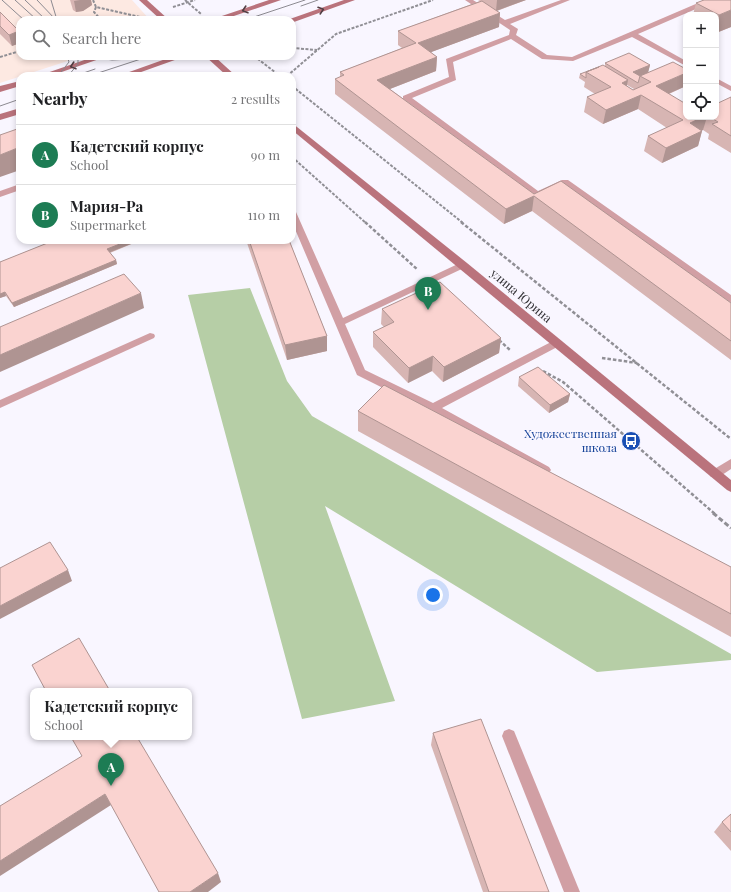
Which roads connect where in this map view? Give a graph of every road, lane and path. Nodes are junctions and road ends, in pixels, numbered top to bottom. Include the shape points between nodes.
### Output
1 (93, 0) edge
2 (142, 0) edge
3 (185, 0) edge
4 (276, 0) edge
5 (350, 0) edge
6 (433, 0) edge
7 (468, 0) edge
8 (566, 0) edge
9 (708, 0) edge
10 (96, 8) junction
11 (98, 16) edge
12 (136, 16) edge
13 (161, 16) edge
14 (204, 16) dead end
15 (226, 16) edge
16 (296, 18) edge
17 (505, 23) junction
18 (632, 34) junction
19 (512, 36) junction
20 (296, 48) edge
21 (317, 50) junction
22 (16, 51) edge
23 (0, 57) edge
24 (92, 60) edge
25 (170, 60) edge
26 (214, 60) edge
27 (259, 60) edge
28 (683, 62) edge
29 (54, 72) edge
30 (134, 72) edge
31 (227, 72) edge
32 (275, 72) edge
33 (292, 72) edge
34 (719, 82) edge
35 (16, 84) edge
36 (0, 89) edge
37 (296, 89) edge
38 (731, 89) edge
39 (16, 111) edge
40 (0, 117) edge
41 (296, 129) edge
42 (296, 161) edge
43 (16, 188) edge
44 (0, 194) edge
45 (296, 221) edge
46 (463, 265) junction
47 (430, 280) junction
48 (731, 300) edge
49 (340, 323) junction
50 (493, 335) edge
51 (150, 336) dead end
52 (557, 342) junction
53 (602, 358) dead end
54 (522, 360) junction
55 (637, 363) junction
56 (0, 404) edge
57 (433, 408) junction
58 (731, 439) edge
59 (731, 463) edge
60 (715, 474) junction
61 (558, 477) edge
62 (731, 487) edge
63 (731, 528) edge
64 (509, 736) dead end
65 (572, 892) edge

1 - 10 path
2 - 13 main road
3 - 14 path
4 -> 15 main road
16 -> 5 main road
6 - 21 path via 336,34
7 - 17 lane
8 - 17 lane
9 - 18 lane via 710,1
10 - 11 path via 94,12
10 - 12 path
17 - 19 lane via 514,29
18 - 19 lane via 573,59 545,57
18 - 28 lane
19 - 48 lane via 449,60 453,78 406,98 537,195 565,182
20 - 21 path
21 - 33 path
22 - 23 path
24 -> 29 main road
25 - 30 main road
26 - 31 main road
27 - 32 path
34 - 38 lane
35 - 36 main road
37 - 55 path
39 - 40 main road
41 - 46 main road, улица Юрина
42 - 47 path
43 - 44 lane
45 - 49 lane
46 - 47 lane
46 - 52 main road, улица Юрина
47 - 49 lane
49 - 57 lane via 361,372
50 - 54 path
51 - 56 lane
52 - 54 lane
52 - 60 main road, улица Юрина
53 - 55 path
54 - 57 lane
54 - 63 path via 563,382
55 - 58 path
57 - 61 lane
59 - 60 lane
60 - 62 main road, улица Юрина
64 - 65 lane

